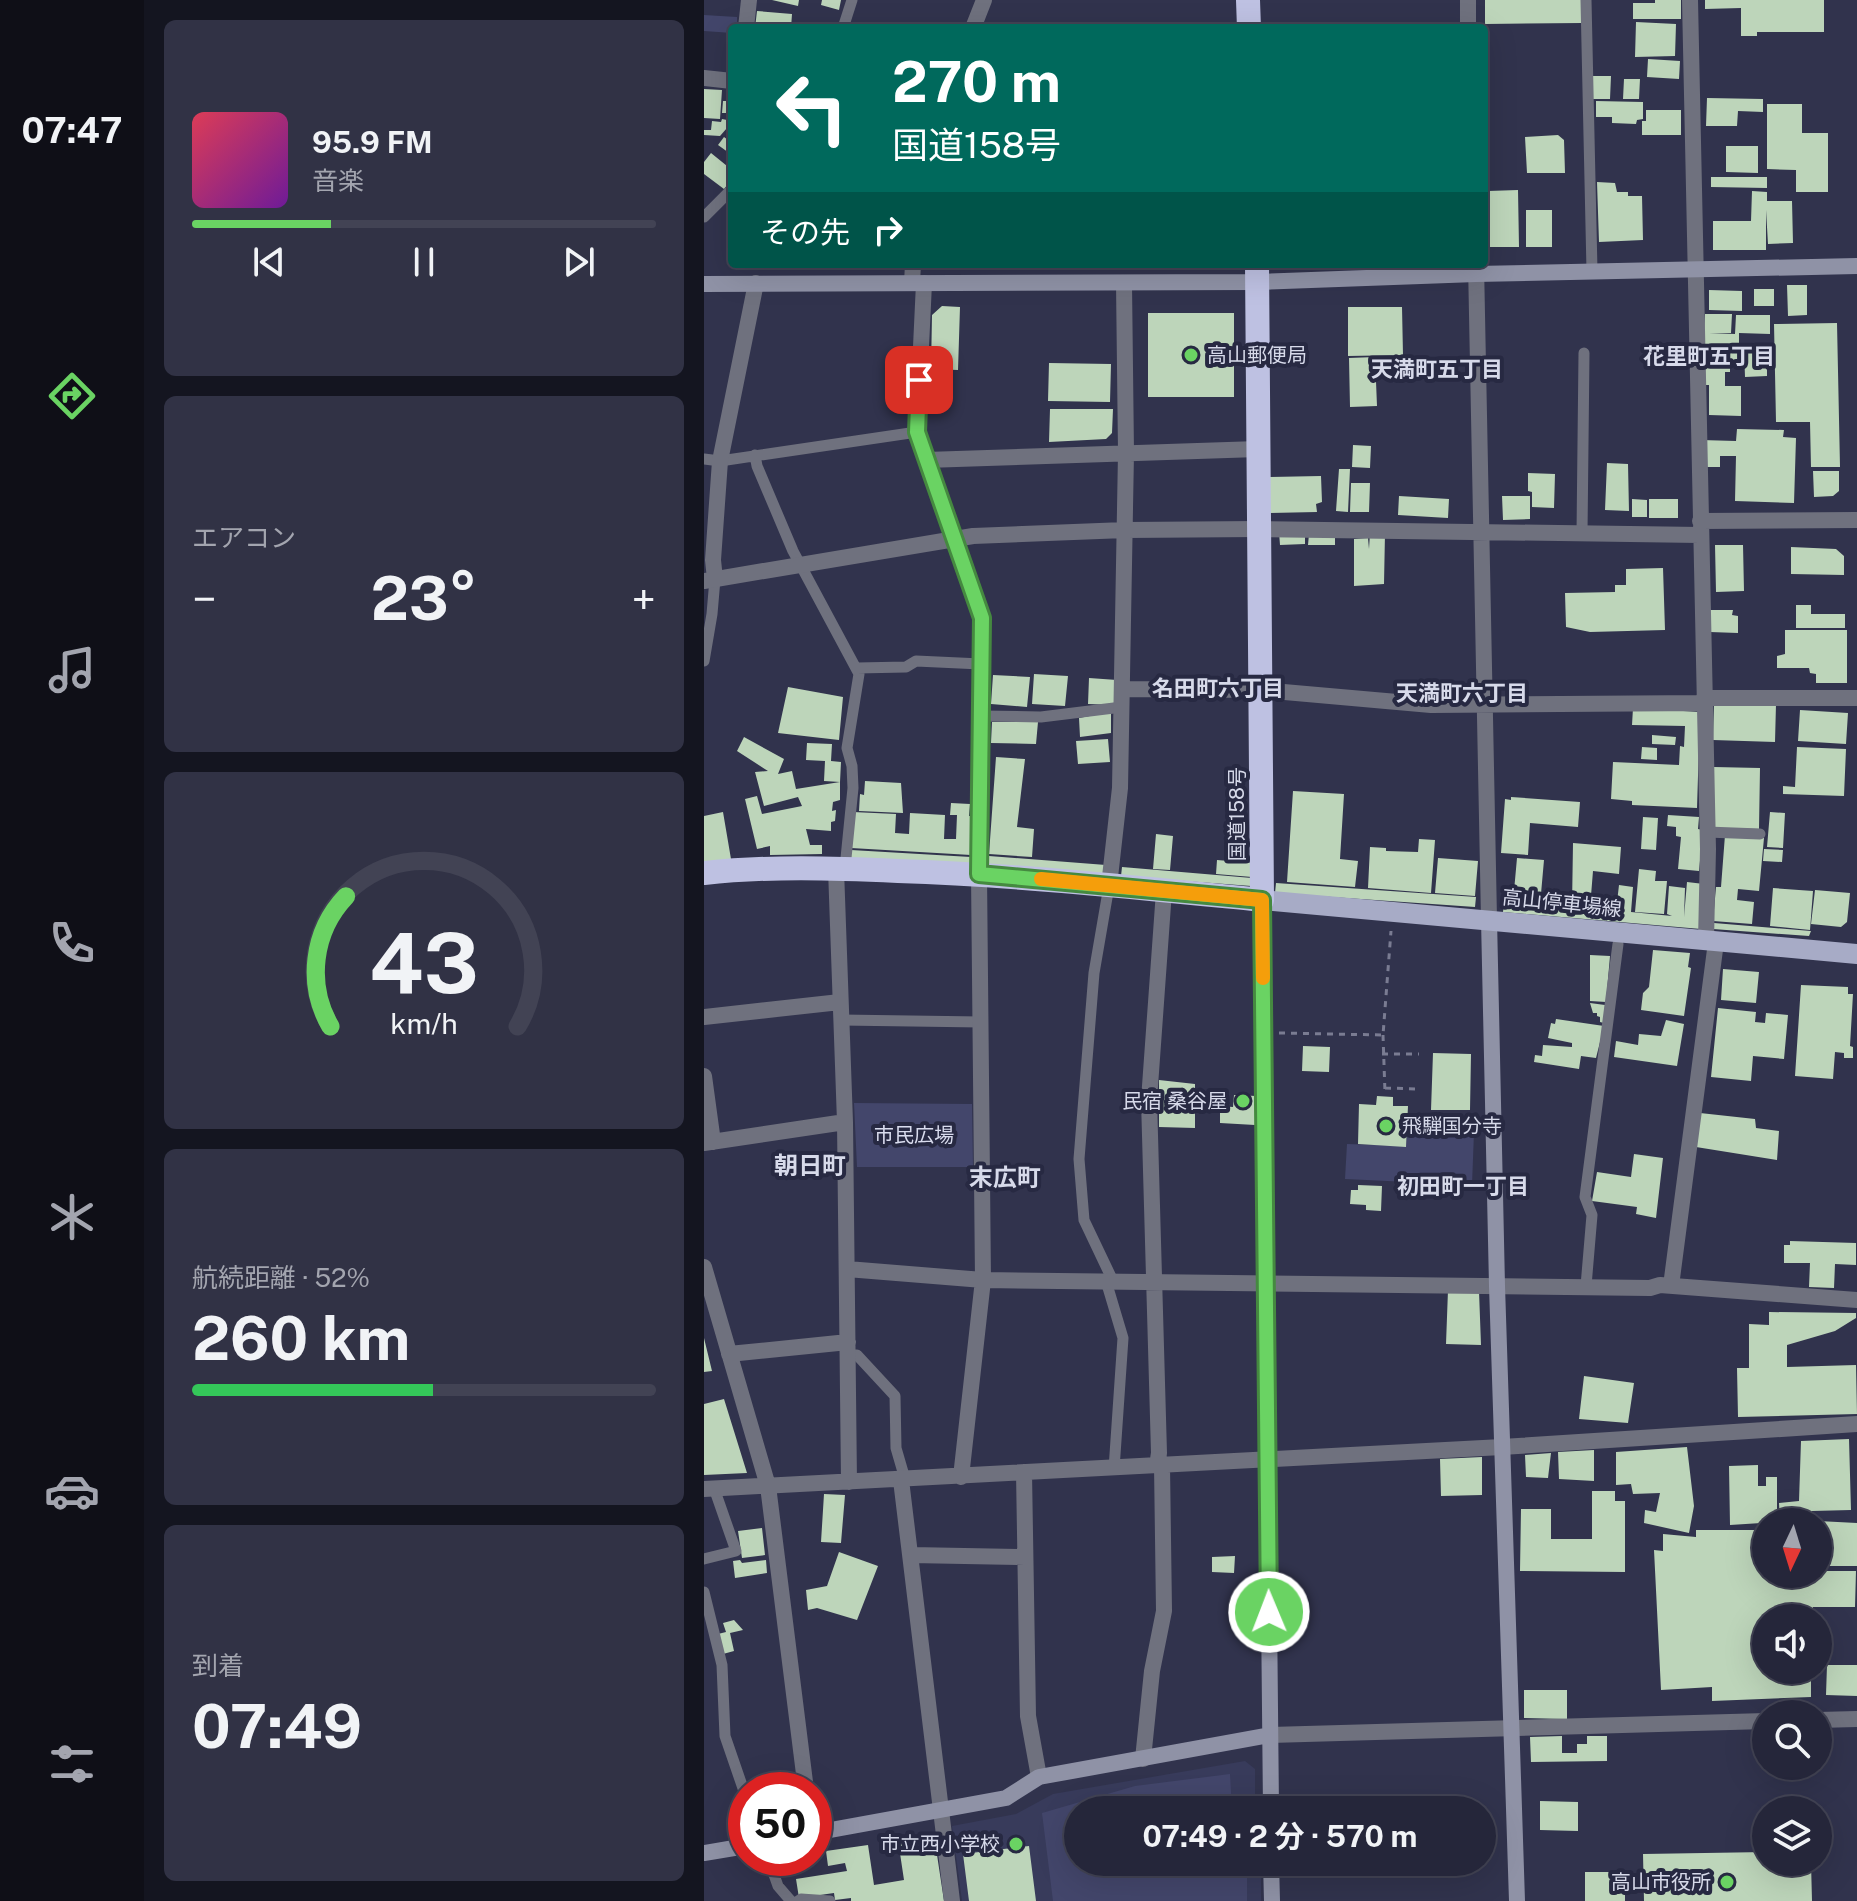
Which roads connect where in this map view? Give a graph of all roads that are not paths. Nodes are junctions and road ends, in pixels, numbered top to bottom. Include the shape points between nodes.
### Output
1 (749, 0) edge
2 (852, 0) edge
3 (984, 0) edge
4 (1248, 0) edge
5 (1468, 0) edge
6 (1586, 0) edge
7 (1690, 0) edge
8 (746, 24) edge
9 (844, 24) edge
10 (975, 24) edge
11 (1249, 24) edge
12 (1468, 24) edge
13 (704, 78) edge
14 (728, 81) edge
15 (728, 192) edge
16 (706, 209) edge
17 (1857, 266) edge
18 (914, 268) edge
19 (1695, 268) junction
20 (1476, 269) edge
21 (1592, 271) junction
22 (1257, 273) edge
23 (756, 283) junction
24 (918, 283) junction
25 (1124, 283) junction
26 (704, 284) edge
27 (1584, 353) dead end
28 (917, 432) junction
29 (1258, 449) junction
30 (1126, 453) junction
31 (755, 455) junction
32 (712, 460) edge
33 (926, 460) junction
34 (1857, 520) edge
35 (1700, 528) junction
36 (1259, 529) junction
37 (1125, 530) junction
38 (1481, 532) junction
39 (1582, 534) junction
40 (954, 539) junction
41 (802, 565) junction
42 (709, 580) edge
43 (704, 661) edge
44 (981, 664) junction
45 (857, 668) junction
46 (1122, 689) junction
47 (1261, 690) junction
48 (1857, 698) edge
49 (1704, 701) junction
50 (1486, 705) junction
51 (1122, 707) junction
52 (980, 716) junction
53 (1707, 832) junction
54 (1760, 834) dead end
55 (840, 868) junction
56 (704, 873) edge
57 (979, 874) junction
58 (1109, 886) junction
59 (1164, 891) junction
60 (1262, 900) junction
61 (1489, 919) junction
62 (1711, 941) junction
63 (1618, 944) dead end
64 (1857, 954) edge
65 (840, 1002) junction
66 (704, 1017) edge
67 (841, 1020) junction
68 (981, 1022) junction
69 (704, 1076) edge
70 (845, 1122) junction
71 (708, 1143) edge
72 (704, 1267) edge
73 (847, 1269) junction
74 (983, 1280) junction
75 (1109, 1281) junction
76 (1154, 1282) junction
77 (1266, 1282) junction
78 (1497, 1286) junction
79 (1586, 1286) junction
80 (1671, 1286) junction
81 (1857, 1300) edge
82 (848, 1348) junction
83 (729, 1354) junction
84 (1857, 1424) edge
85 (1502, 1447) junction
86 (1268, 1459) junction
87 (1160, 1466) junction
88 (1114, 1469) junction
89 (1024, 1472) junction
90 (961, 1477) junction
91 (903, 1479) junction
92 (849, 1482) junction
93 (768, 1486) junction
94 (709, 1488) edge
95 (911, 1555) junction
96 (1024, 1557) junction
97 (704, 1559) edge
98 (704, 1592) edge
99 (1857, 1719) edge
100 (1832, 1720) edge
101 (1752, 1721) edge
102 (1512, 1727) junction
103 (1270, 1735) junction
104 (1143, 1759) junction
105 (737, 1772) edge
106 (804, 1772) edge
107 (1039, 1777) junction
108 (1271, 1796) edge
109 (941, 1812) junction
110 (832, 1830) edge
111 (728, 1849) edge
112 (704, 1853) edge
113 (774, 1876) edge
114 (1271, 1876) edge
115 (791, 1901) edge
116 (798, 1901) edge
117 (830, 1901) edge
118 (952, 1901) edge
119 (1272, 1901) edge
120 (1517, 1901) edge

1 - 8 street
2 - 9 lane
3 - 10 street
4 - 11 highway
5 - 12 street
6 - 21 lane
7 - 19 street
13 - 14 street
15 - 16 lane
17 - 19 street
18 - 24 street
19 - 21 street
19 - 35 street
20 - 21 street
20 - 22 street
20 - 38 street
22 - 25 street
22 - 29 highway, 国道158号
23 - 24 street
23 - 26 street
23 - 32 street
24 - 25 street
24 - 28 street
25 - 30 street
27 - 39 lane
28 - 31 lane
28 - 33 street
29 - 30 street
29 - 36 highway, 国道158号
30 - 33 street
30 - 37 street
31 - 32 lane
31 - 41 lane
32 - 42 street
33 - 40 street
34 - 35 street
35 - 39 street
35 - 49 street
36 - 37 street
36 - 38 street
36 - 47 highway, 国道158号
37 - 40 street
37 - 46 street
38 - 39 street
38 - 50 street
40 - 41 street
40 - 44 street via 982,618
41 - 42 street
41 - 45 lane
42 - 43 lane via 712,614
44 - 45 lane via 916,661 906,667
44 - 52 street
45 - 55 lane via 847,748 853,788
46 - 47 street
46 - 51 street
47 - 50 street
47 - 60 highway, 国道158号
48 - 49 street
49 - 50 street
49 - 53 street
50 - 61 street
51 - 52 lane via 1041,717
51 - 58 street
52 - 57 street
53 - 54 lane
53 - 62 street
55 - 56 highway
55 - 57 highway
55 - 65 street
57 - 58 highway
57 - 68 street
58 - 59 highway
58 - 75 lane via 1094,973 1079,1159 1084,1220
59 - 60 highway
59 - 76 street via 1149,1100
60 - 61 main road, 高山停車場線
60 - 77 street
61 - 62 main road, 高山停車場線
61 - 78 street
62 - 64 main road, 高山停車場線
62 - 80 street
63 - 79 lane via 1585,1197 1592,1215
65 - 66 street
65 - 67 street
67 - 68 lane
67 - 70 street
68 - 74 street
69 - 71 street
70 - 71 street
70 - 73 street
72 - 83 street
73 - 74 street
73 - 82 street
74 - 75 street
74 - 90 street
75 - 76 street
75 - 88 lane via 1123,1338
76 - 77 street
76 - 87 street
77 - 78 street
77 - 86 street
78 - 79 street
78 - 85 street
79 - 80 street
80 - 81 street
82 - 83 street
82 - 91 lane via 895,1396
82 - 92 street
83 - 93 street
84 - 85 street
85 - 86 street
85 - 102 street
86 - 87 street
86 - 103 street
87 - 88 street
87 - 104 street via 1164,1611
88 - 89 street
89 - 90 street
89 - 96 street
90 - 91 street
91 - 92 street
91 - 95 street
92 - 93 street
93 - 94 street
93 - 106 street
94 - 97 lane via 736,1551
95 - 96 street
95 - 109 street
96 - 107 street via 1028,1716
98 - 105 lane via 722,1665 725,1736
99 - 100 street
101 - 102 street
102 - 103 street
102 - 120 street
103 - 104 street
103 - 108 street
104 - 107 street
107 - 109 street via 1006,1798
109 - 110 street
109 - 118 street
111 - 112 street
113 - 115 lane
114 - 119 street
116 - 117 lane

